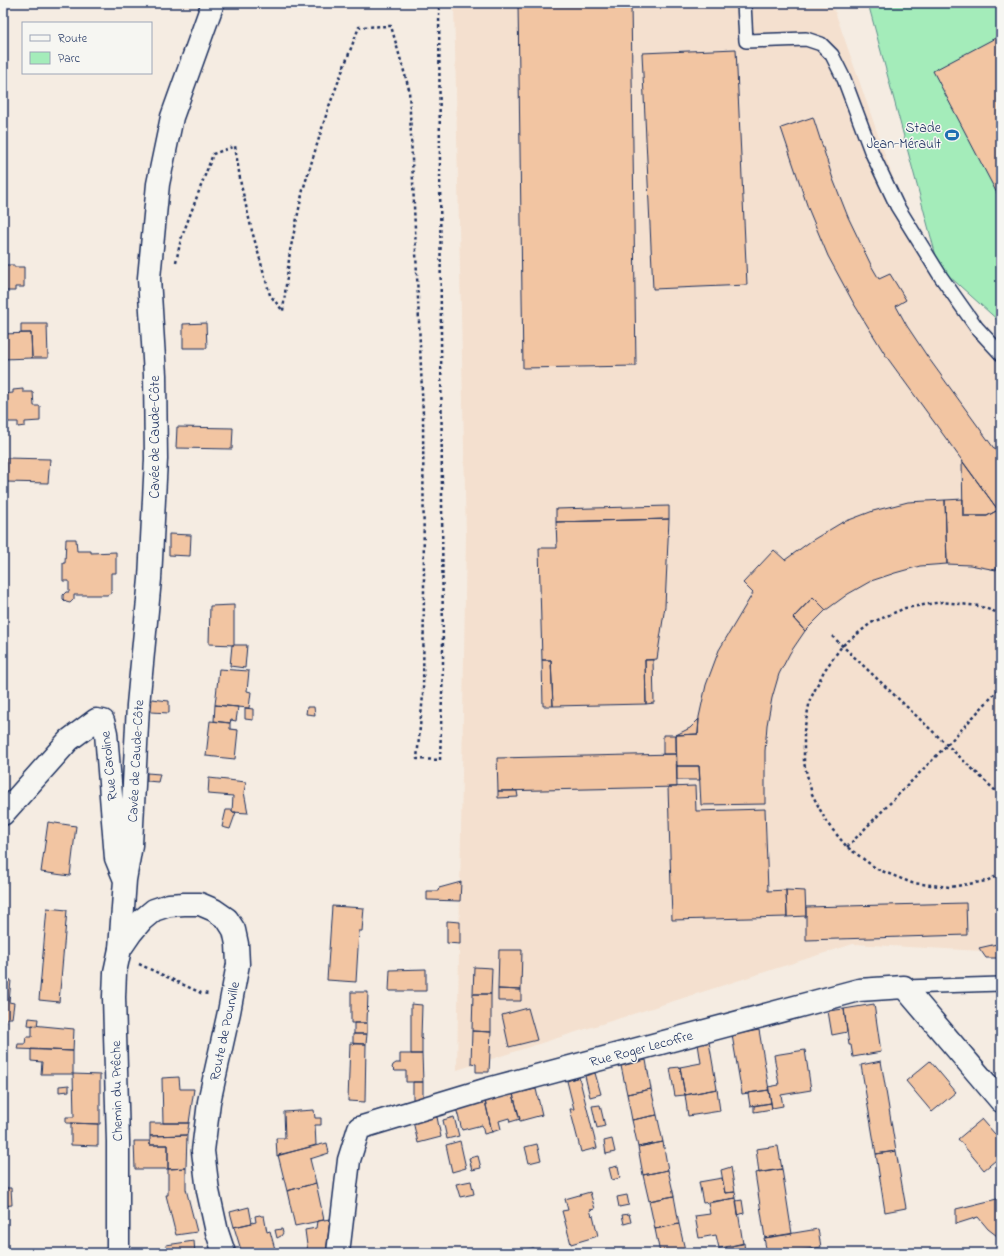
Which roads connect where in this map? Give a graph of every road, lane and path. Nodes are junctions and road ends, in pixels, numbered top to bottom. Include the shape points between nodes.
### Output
1 (214, 3) edge
2 (439, 3) edge
3 (744, 3) edge
4 (174, 268) dead end
5 (1001, 354) edge
6 (1001, 614) edge
7 (832, 636) dead end
8 (842, 646) junction
9 (1001, 687) edge
10 (947, 745) junction
11 (1001, 796) edge
12 (3, 814) edge
13 (847, 847) junction
14 (1001, 874) edge
15 (125, 880) junction
16 (126, 941) junction
17 (138, 963) dead end
18 (1001, 984) edge
19 (904, 987) junction
20 (211, 994) dead end
21 (1001, 1101) edge
22 (118, 1253) edge
23 (224, 1253) edge
24 (338, 1253) edge

1 - 15 street, Cavée de Caude-Côte via 172,117 157,192 149,278 155,375 156,459 150,579 138,705 131,845
2 - 4 path via 443,655 440,760 417,759 423,688 423,414 409,89 391,26 359,27 328,109 302,190 290,251 283,311 270,295 241,185 235,146 213,154 181,239
3 - 5 lane via 746,41 806,39 821,44 832,55 844,79 871,152 897,206 941,277 978,328
6 - 8 path via 979,606 942,602 905,608 871,623
7 - 8 path
8 - 10 path
8 - 13 path via 824,671 810,700 804,732 804,764 812,794 827,823
9 - 10 path
10 - 11 path
10 - 13 path
12 - 15 street, Rue Caroline via 69,740 96,720 103,721 116,858
13 - 14 path via 878,869 912,883 950,887 986,881
15 - 16 street, Rue Caroline
16 - 22 street, Chemin du Prêche via 115,972 114,997
16 - 23 street, Route de Pourville via 142,920 154,910 169,905 200,904 227,919 234,930 238,964 230,1012 209,1102 203,1151 208,1191
17 - 20 path via 201,993
18 - 19 lane
19 - 21 street
19 - 24 street, Rue Roger Lecoffre via 859,990 488,1089 359,1128 349,1160

